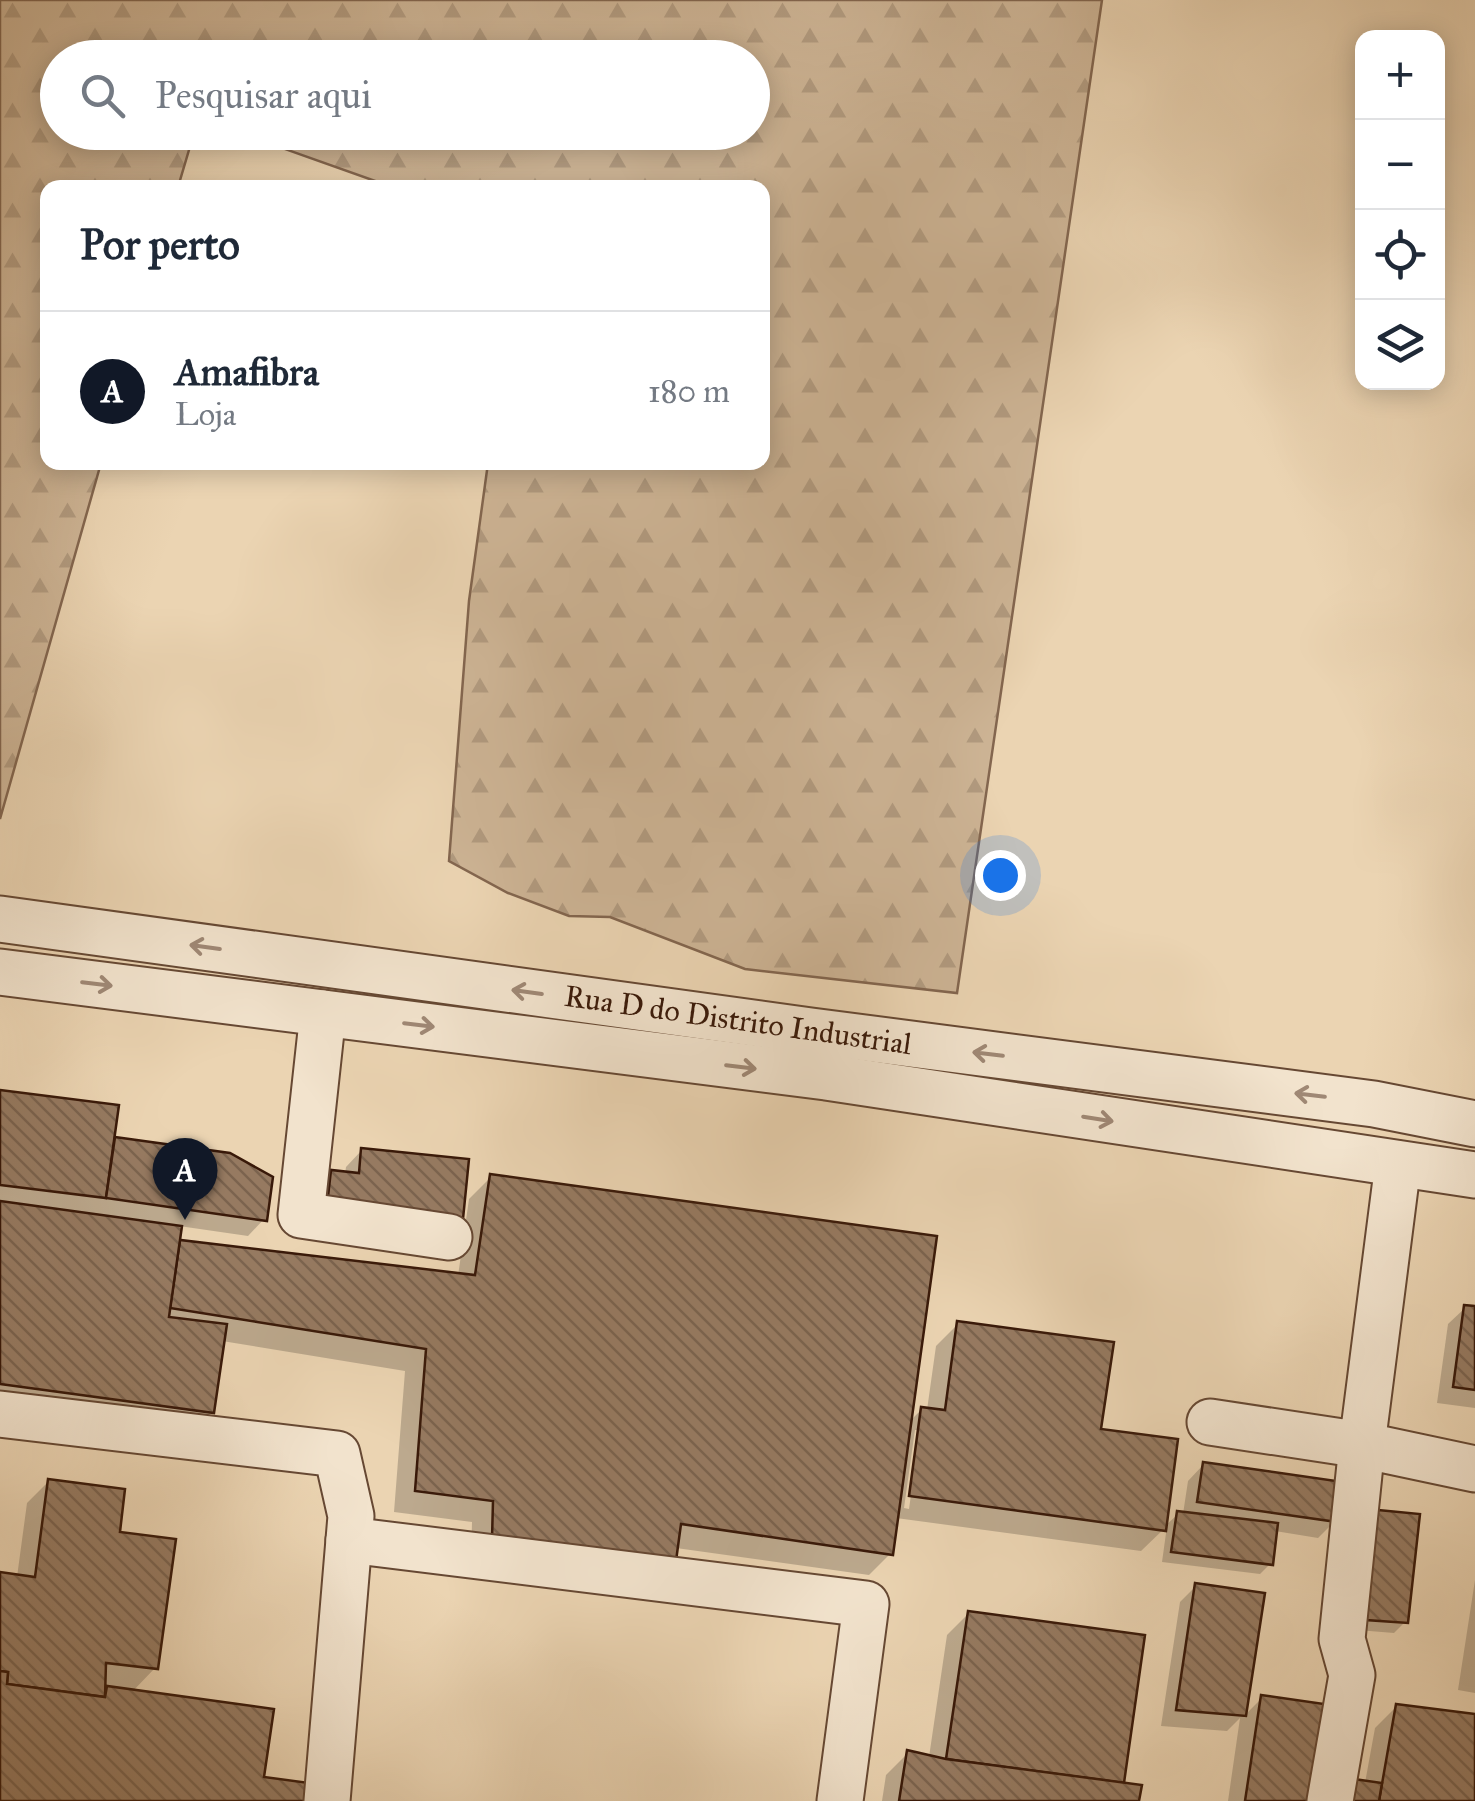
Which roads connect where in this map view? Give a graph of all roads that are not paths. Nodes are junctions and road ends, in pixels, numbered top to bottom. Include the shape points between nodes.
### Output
1 (0, 919) edge
2 (295, 960) junction
3 (0, 972) edge
4 (305, 1011) junction
5 (808, 1053) junction
6 (1374, 1104) junction
7 (1475, 1124) edge
8 (1382, 1162) junction
9 (1475, 1175) edge
10 (449, 1237) dead end
11 (0, 1414) edge
12 (1210, 1422) dead end
13 (1362, 1445) junction
14 (1475, 1469) edge
15 (349, 1540) junction
16 (327, 1801) edge
17 (840, 1801) edge
18 (1330, 1801) edge

2 -> 1 street, Rua D do Distrito Industrial
2 - 4 street
5 -> 2 street, Rua D do Distrito Industrial
3 -> 4 street, Rua D do Distrito Industrial
4 -> 5 street, Rua D do Distrito Industrial
4 - 10 street via 301,1215
6 -> 5 street, Rua D do Distrito Industrial
5 -> 8 street, Rua D do Distrito Industrial
6 - 7 street, Rua D do Distrito Industrial
6 - 8 street
8 - 9 street, Rua D do Distrito Industrial
8 - 13 street
11 - 15 street via 337,1454 351,1516
12 - 13 street
13 - 14 street
13 - 18 street via 1342,1638 1352,1675
15 - 16 street
15 - 17 street via 866,1604

